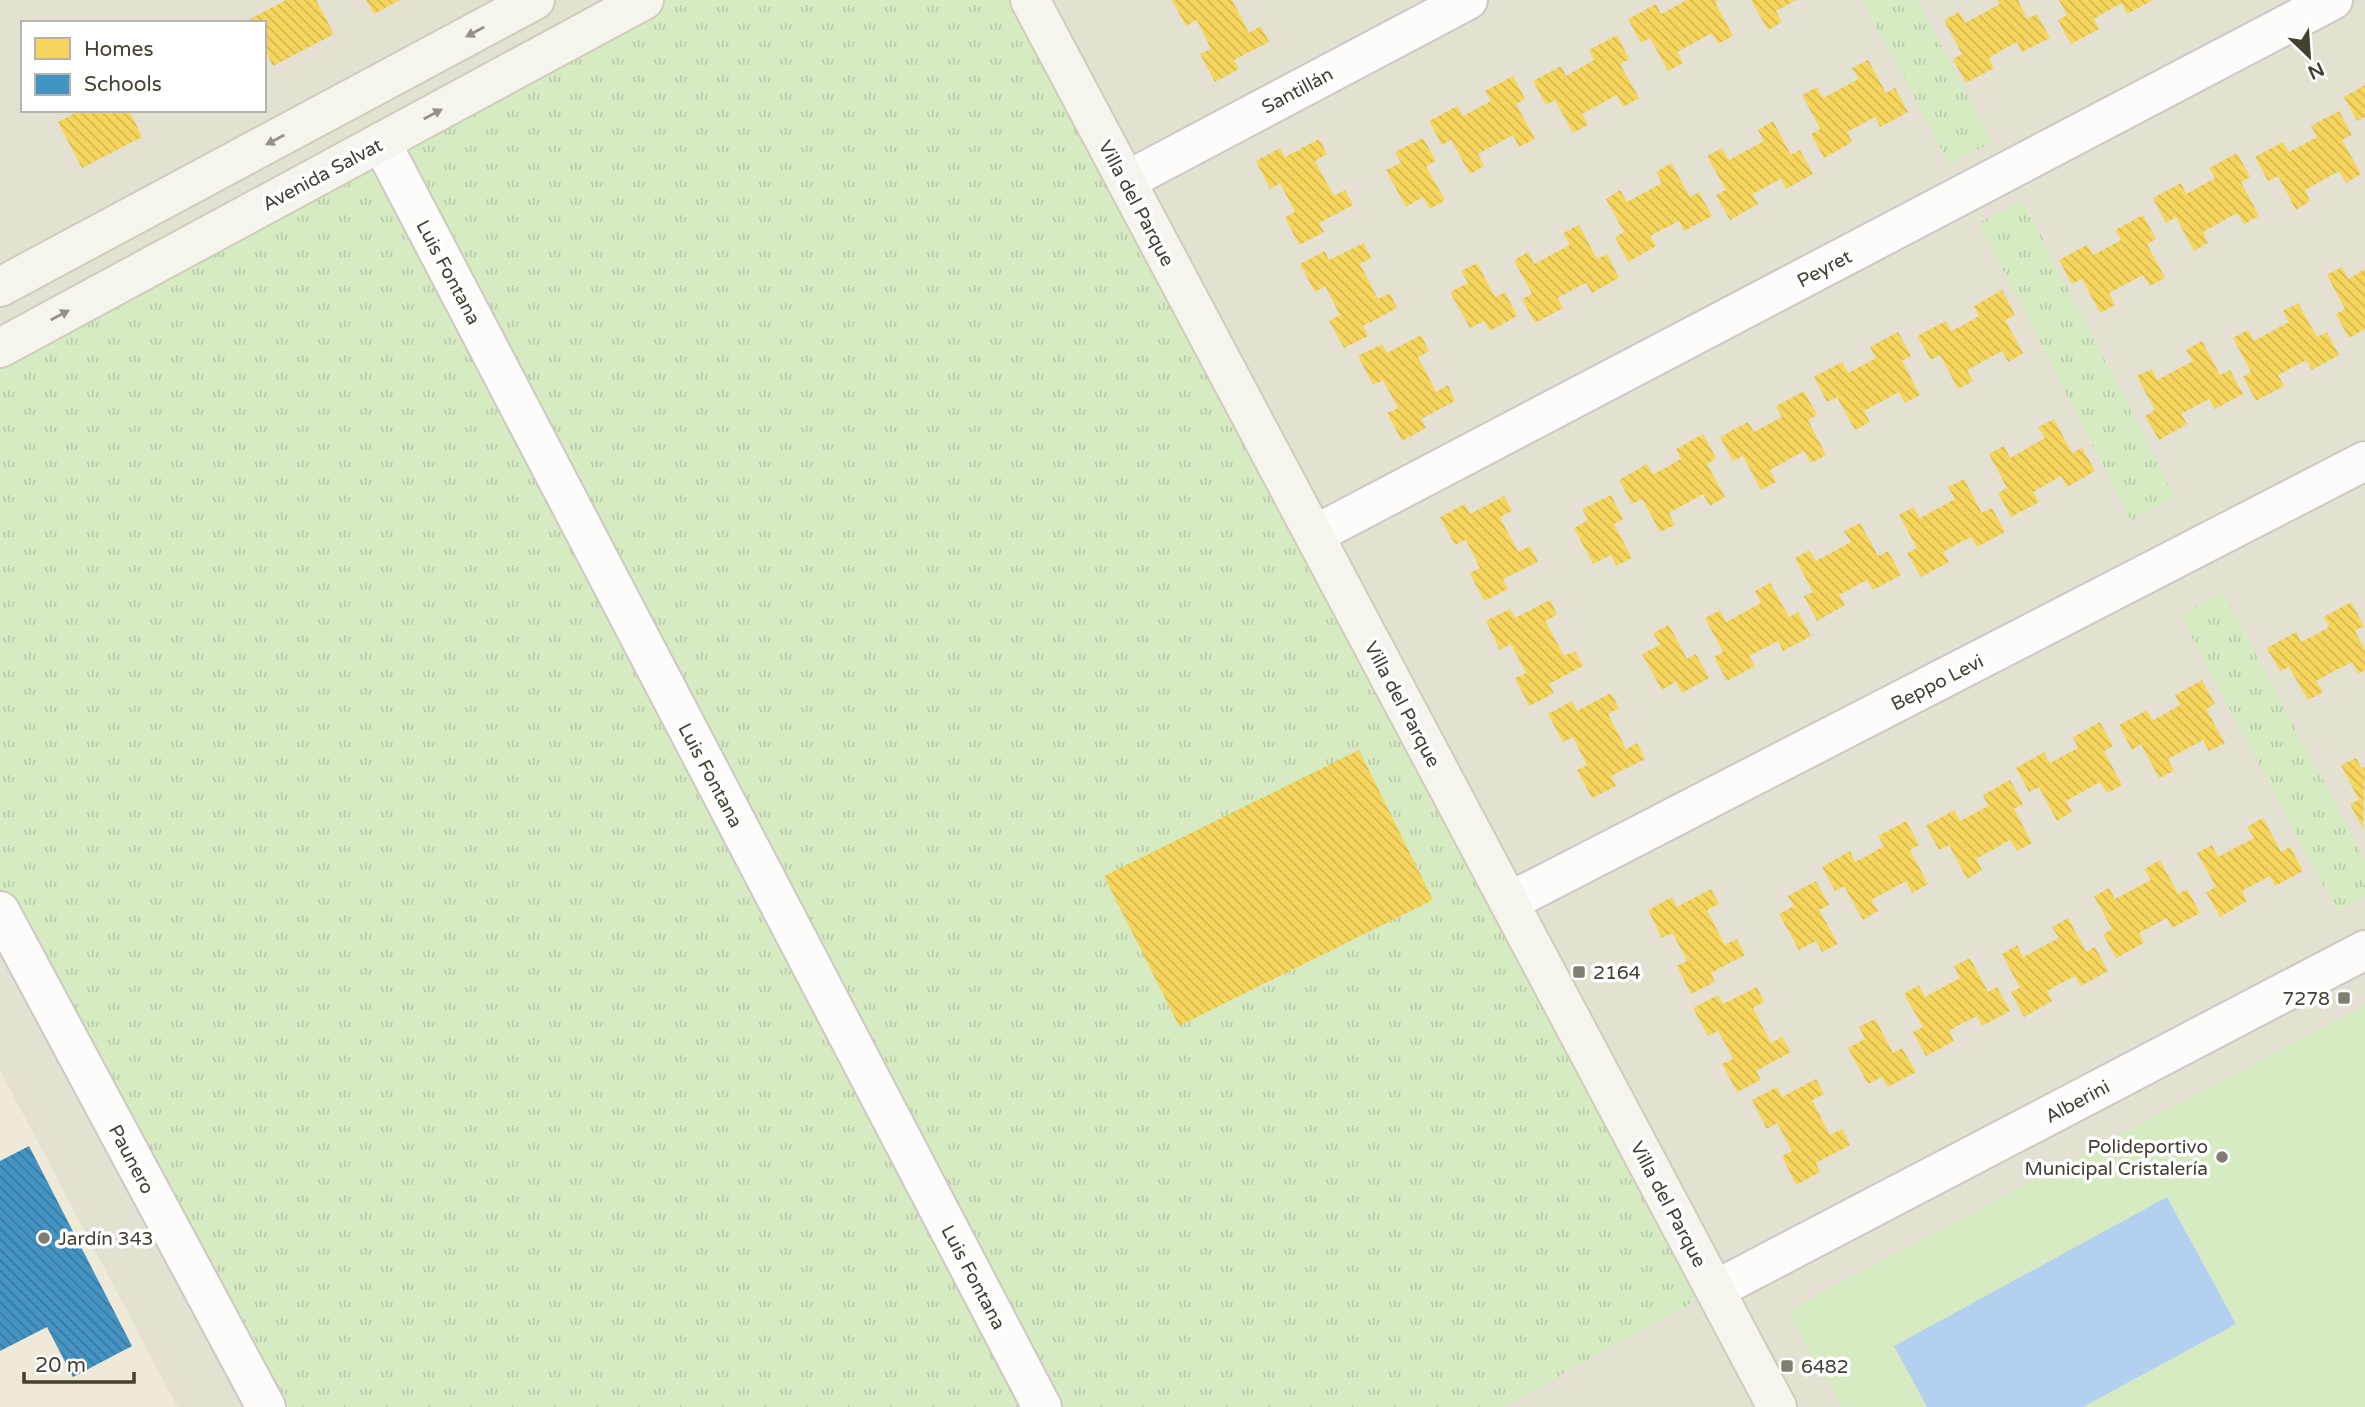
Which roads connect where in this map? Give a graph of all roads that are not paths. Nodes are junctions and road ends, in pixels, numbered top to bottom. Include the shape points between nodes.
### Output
1 (535, 0) edge
2 (645, 0) edge
3 (1030, 0) edge
4 (1468, 0) edge
5 (2333, 0) edge
6 (381, 142) junction
7 (1125, 181) junction
8 (0, 287) edge
9 (0, 348) edge
10 (2365, 461) edge
11 (1314, 535) junction
12 (1509, 902) junction
13 (0, 911) edge
14 (2365, 950) edge
15 (8, 952) edge
16 (1715, 1290) junction
17 (266, 1407) edge
18 (1042, 1407) edge
19 (1777, 1407) edge

1 -> 8 street
6 -> 2 street, Avenida Salvat
3 - 7 street, Villa del Parque
4 - 7 street, Santillán
5 - 11 street, Peyret
9 -> 6 street, Avenida Salvat
6 - 18 street, Luis Fontana
7 - 11 street, Villa del Parque
10 - 12 street, Beppo Levi
11 - 12 street, Villa del Parque
12 - 16 street, Villa del Parque
13 - 15 street, Paunero
14 - 16 street, Alberini
15 - 17 street, Paunero
16 - 19 street, Villa del Parque

